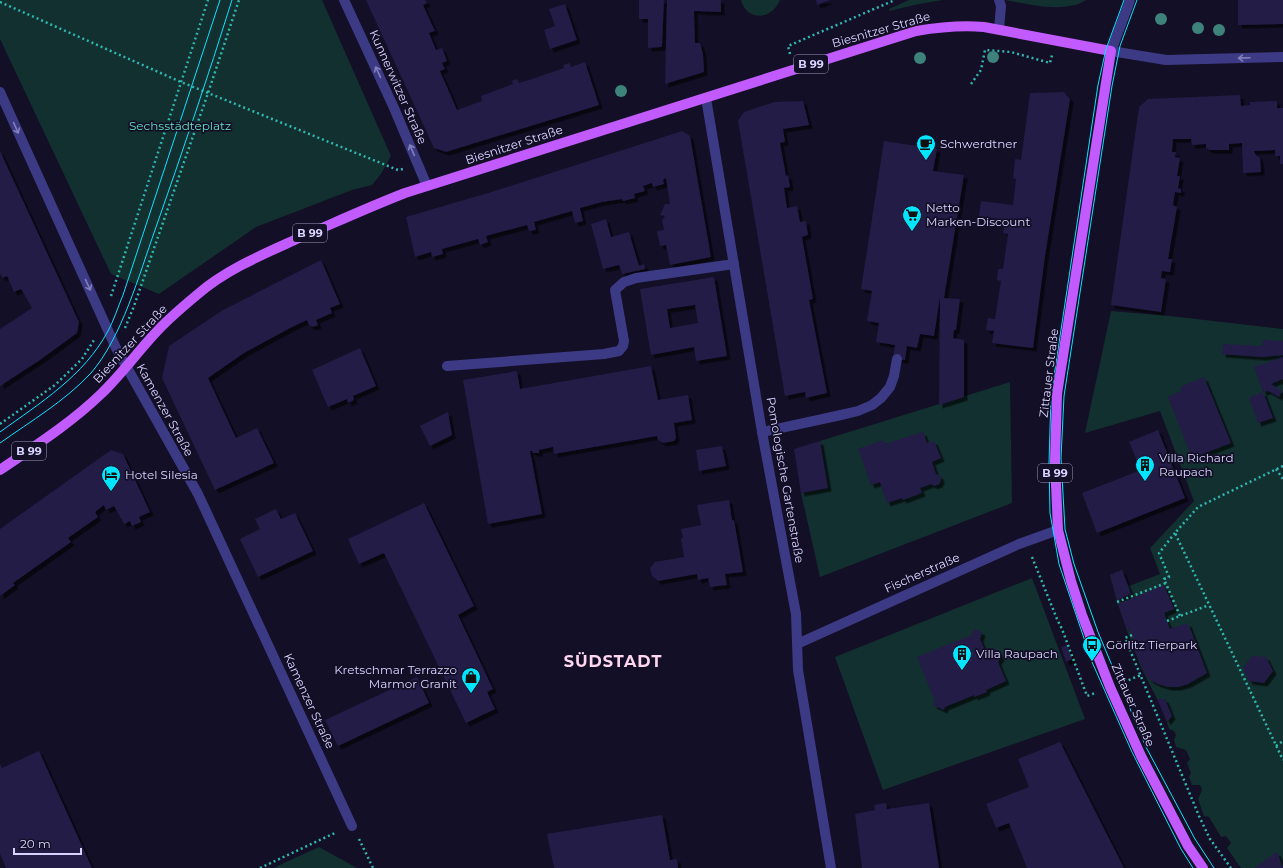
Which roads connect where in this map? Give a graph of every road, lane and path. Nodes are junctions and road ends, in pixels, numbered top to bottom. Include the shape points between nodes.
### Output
1 (208, 0) edge
2 (239, 0) edge
3 (344, 0) edge
4 (895, 0) edge
5 (999, 0) edge
6 (1130, 0) edge
7 (0, 2) edge
8 (999, 29) junction
9 (1056, 41) junction
10 (1111, 51) junction
11 (1283, 57) edge
12 (795, 69) junction
13 (182, 82) junction
14 (971, 84) dead end
15 (0, 92) edge
16 (208, 93) junction
17 (706, 98) junction
18 (417, 163) junction
19 (427, 186) junction
20 (734, 264) junction
21 (103, 318) junction
22 (116, 348) junction
23 (898, 359) dead end
24 (448, 366) dead end
25 (126, 367) junction
26 (0, 424) edge
27 (762, 432) junction
28 (1283, 466) edge
29 (1276, 469) junction
30 (0, 470) edge
31 (1283, 479) edge
32 (1058, 530) junction
33 (1175, 533) junction
34 (1027, 541) junction
35 (1166, 583) junction
36 (1117, 602) dead end
37 (1209, 605) junction
38 (1180, 616) junction
39 (1167, 621) dead end
40 (1132, 635) dead end
41 (797, 644) junction
42 (1087, 696) dead end
43 (1283, 741) edge
44 (1276, 746) junction
45 (1283, 760) edge
46 (352, 826) junction
47 (260, 868) edge
48 (373, 868) edge
49 (831, 868) edge
50 (1203, 868) edge
51 (1231, 868) edge

1 - 13 path
2 - 16 path
18 -> 3 street, Kunnerwitzer Straße
4 - 12 path via 788,46
5 - 8 street via 1002,6
6 - 10 street, Zittauer Straße
7 - 13 path
8 - 9 main road, Biesnitzer Straße / B 99
8 - 12 main road, Biesnitzer Straße / B 99 via 943,26 916,31
9 - 10 main road, Biesnitzer Straße / B 99
9 - 14 path via 1050,63 1011,52 985,50 982,70
11 -> 10 street via 1166,60
10 - 32 main road, Zittauer Straße / B 99 via 1057,394 1054,461
12 - 17 main road, Biesnitzer Straße / B 99
13 - 16 path
13 - 21 path
15 -> 21 street, Kamenzer Straße
16 - 18 path via 398,170
16 - 22 path via 134,306
17 - 19 main road, Biesnitzer Straße / B 99
17 - 20 street, Pomologische Gartenstraße
18 - 19 street, Kunnerwitzer Straße
19 - 25 main road, Biesnitzer Straße / B 99 via 364,209 230,272 199,293 162,326
20 - 24 street via 636,278 624,282 615,290 624,341 619,351
20 - 27 street, Pomologische Gartenstraße
21 - 22 street, Kamenzer Straße
21 - 26 path via 91,345 73,369
22 - 25 street, Kamenzer Straße
23 - 27 street via 890,387 872,405 858,411
25 - 30 main road, Biesnitzer Straße / B 99 via 82,412
25 - 46 street, Kamenzer Straße via 198,494
27 - 41 street, Pomologische Gartenstraße via 796,614
28 - 29 path
29 - 31 path
29 - 33 path via 1198,507
32 - 34 street, Fischerstraße
32 - 50 main road, Zittauer Straße / B 99 via 1082,615 1110,687 1188,846
33 - 35 path via 1159,553 1169,577 1164,579
33 - 37 path
34 - 41 street, Fischerstraße
34 - 42 path
35 - 36 path
35 - 38 path
37 - 38 path
37 - 44 path
38 - 39 path
40 - 51 path via 1125,638 1196,809 1210,839
41 - 49 street, Pomologische Gartenstraße via 798,670
43 - 44 path
44 - 45 path
46 - 47 path
46 - 48 path

